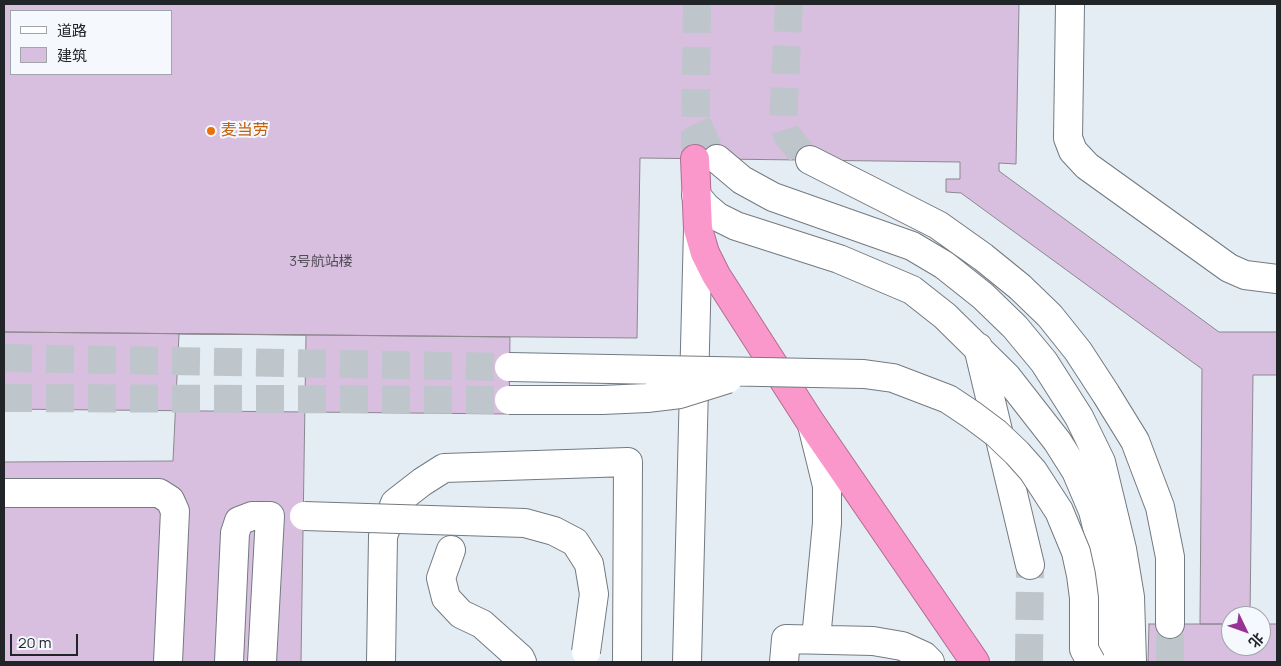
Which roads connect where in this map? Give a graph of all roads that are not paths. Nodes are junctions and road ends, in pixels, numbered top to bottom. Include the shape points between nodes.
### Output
1 (1070, 4) edge
2 (706, 159) joint
3 (810, 160) tunnel mouth
4 (696, 195) junction
5 (698, 229) junction
6 (1277, 279) edge
7 (978, 347) junction
8 (509, 367) tunnel mouth
9 (753, 372) junction
10 (509, 400) tunnel mouth
11 (811, 423) junction
12 (4, 493) edge
13 (304, 516) dead end
14 (451, 550) dead end
15 (1030, 565) tunnel mouth
16 (1170, 624) tunnel mouth
17 (816, 639) junction
18 (586, 657) edge
19 (1086, 658) edge
20 (168, 662) edge
21 (230, 662) edge
22 (262, 662) edge
23 (381, 662) edge
24 (522, 662) edge
25 (627, 662) edge
26 (687, 662) edge
27 (784, 662) edge
28 (930, 662) edge
29 (975, 662) edge
30 (1111, 662) edge
31 (1132, 662) edge

1 - 6 street via 1068,138 1073,151 1087,166 1229,268 1245,275
2 - 4 highway
2 - 31 street via 796,206 912,246 944,265 1015,327 1044,362 1079,417 1101,462 1115,514 1130,597
3 - 16 street via 938,225 983,257 1032,298 1078,351 1135,441 1160,507 1170,557
4 - 5 highway
4 - 7 street via 718,217 736,226 839,259 912,290
5 - 11 highway via 716,276
5 - 26 street
7 - 15 street
7 - 30 street via 1030,405 1080,479 1093,511 1111,584
8 - 9 street, bridge
9 - 10 street, bridge via 680,394 647,398
9 - 19 street, bridge via 864,374 893,378 948,399 996,433 1033,472 1069,531 1081,575
11 - 17 street via 827,486 827,523
11 - 29 highway
12 - 20 street via 159,493 170,500 175,511
13 - 18 street, bridge via 525,524 554,531 576,542 589,564 594,594
14 - 24 street via 442,578 446,598 461,614 482,624
17 - 27 street via 786,639
17 - 28 street via 873,641 902,646
21 - 22 street via 235,533 240,521 252,516 270,516
23 - 25 street via 383,536 396,503 444,468 628,462

